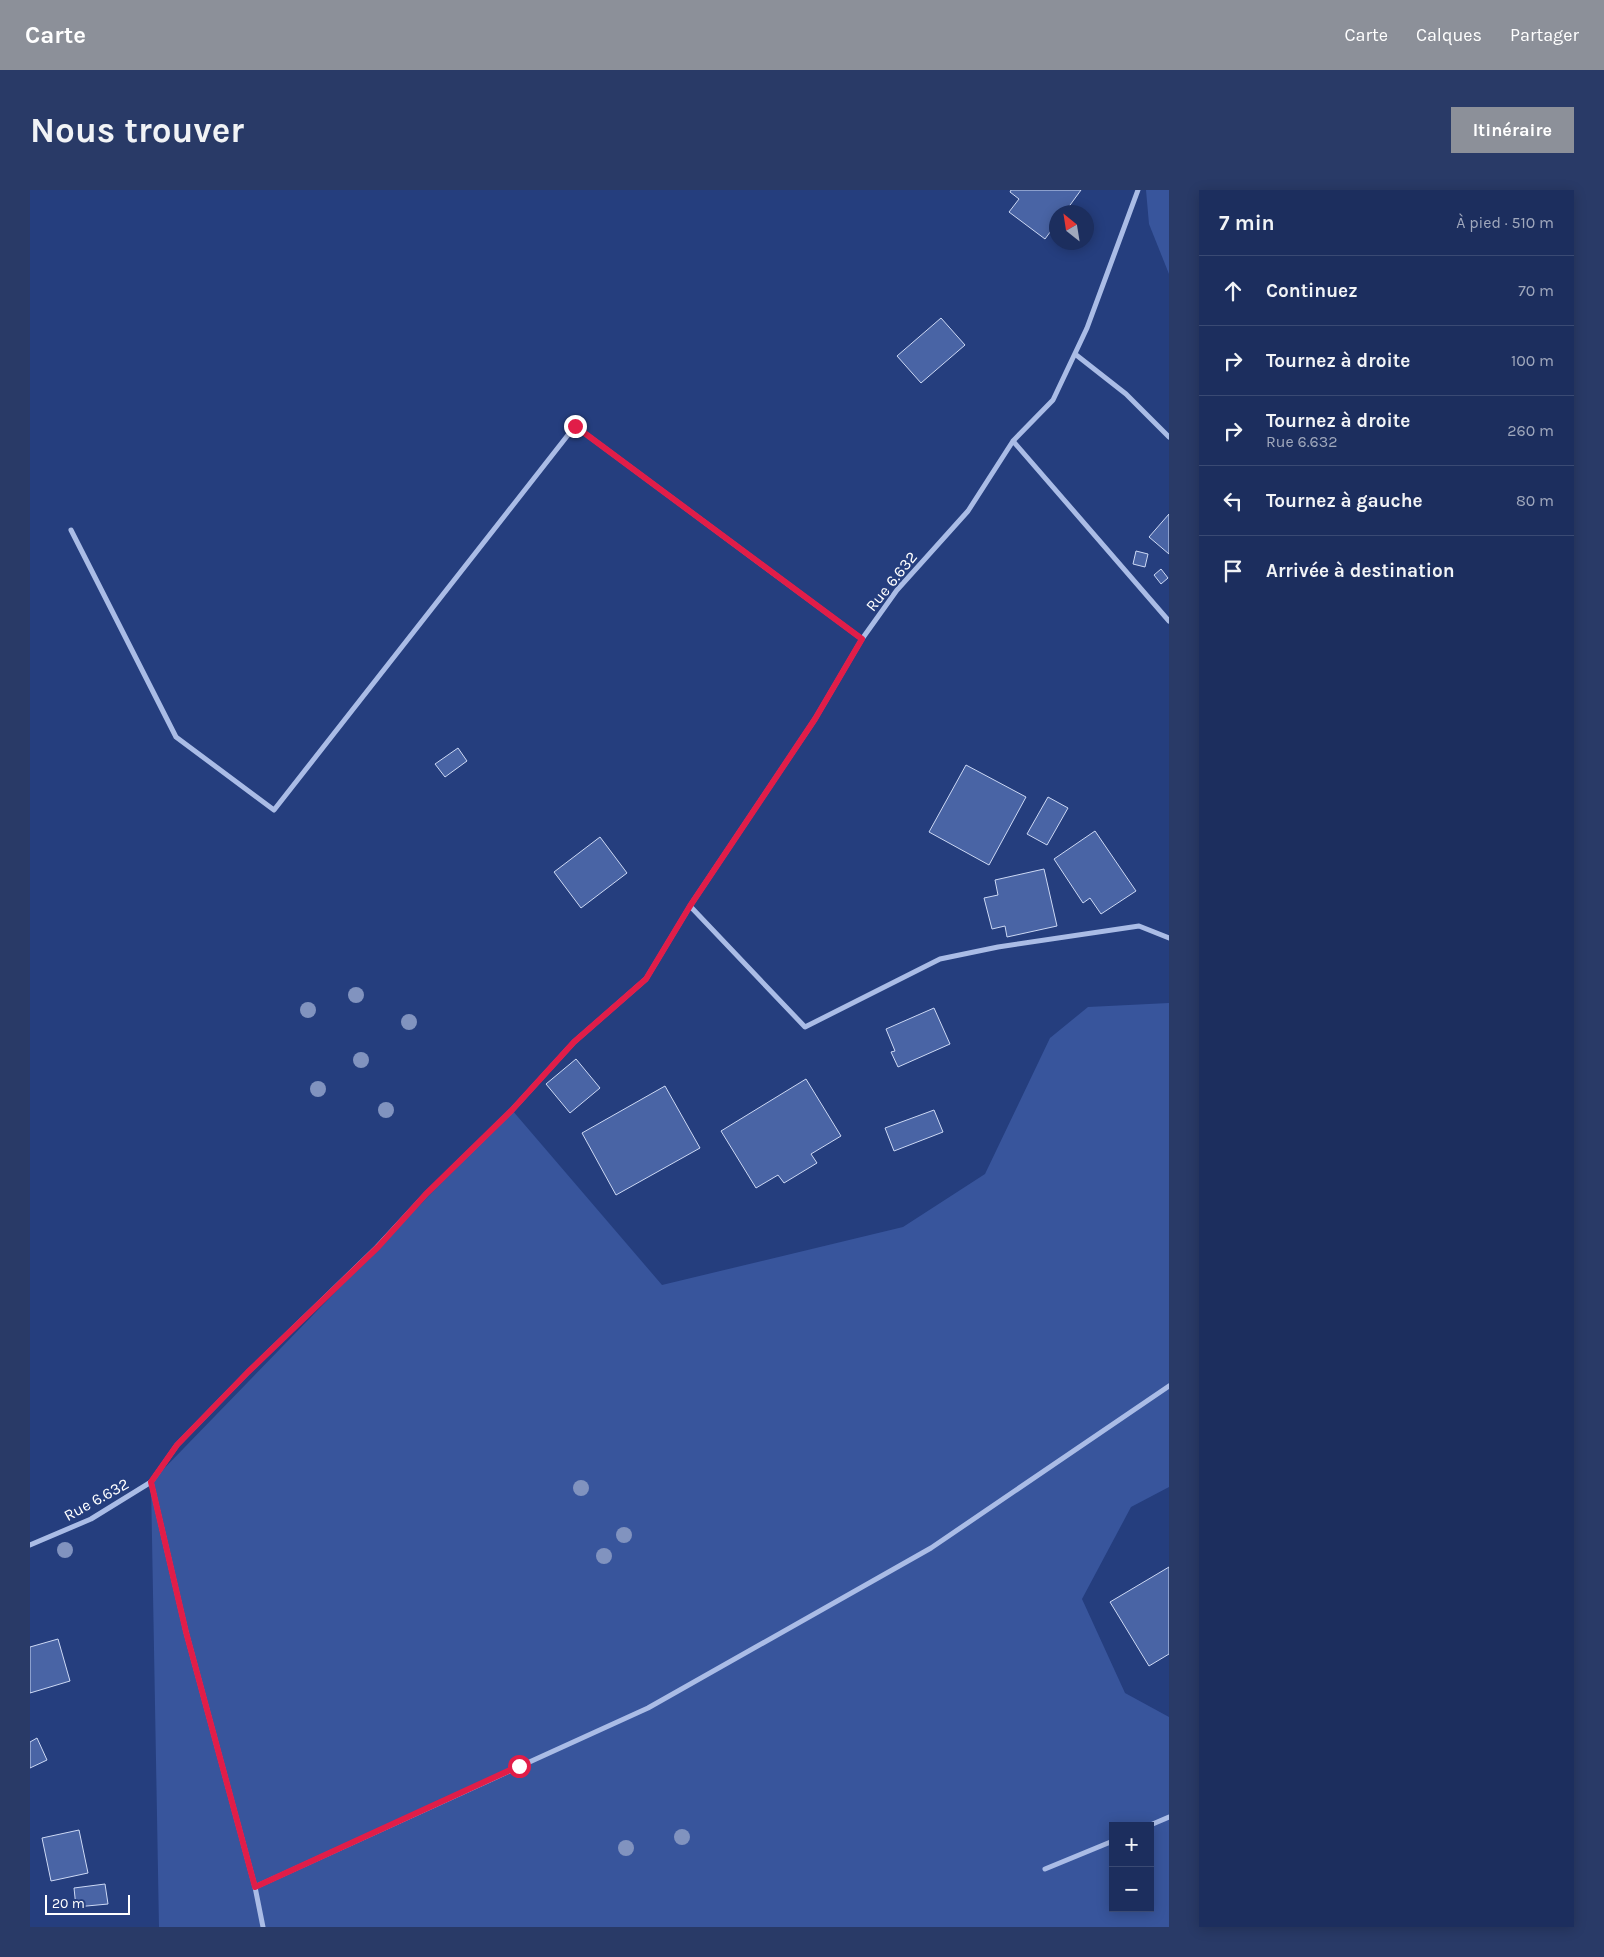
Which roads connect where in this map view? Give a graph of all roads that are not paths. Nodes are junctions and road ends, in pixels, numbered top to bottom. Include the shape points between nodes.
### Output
1 (1138, 190) edge
2 (1075, 354) junction
3 (1169, 437) edge
4 (1014, 441) junction
5 (71, 530) dead end
6 (1169, 621) edge
7 (862, 639) junction
8 (690, 906) junction
9 (1169, 938) edge
10 (1169, 1386) edge
11 (151, 1482) junction
12 (30, 1546) edge
13 (1169, 1817) edge
14 (1154, 1823) edge
15 (1109, 1843) edge
16 (1045, 1870) dead end
17 (255, 1887) junction
18 (263, 1927) edge

1 - 2 street, Rue 6.632
2 - 3 street via 1126,394
2 - 4 street, Rue 6.632 via 1053,400
4 - 6 street
4 - 7 street, Rue 6.632 via 968,511 897,590
5 - 7 street via 176,737 274,810 575,426
7 - 8 street, Rue 6.632 via 815,719
8 - 9 street via 805,1027 940,959 1139,926
8 - 11 street, Rue 6.632 via 646,979 574,1042 378,1247 235,1386 177,1445
10 - 17 street via 931,1548 648,1708
11 - 12 street, Rue 6.632 via 91,1519
11 - 17 street via 186,1632
13 - 14 street
15 - 16 street
17 - 18 street

